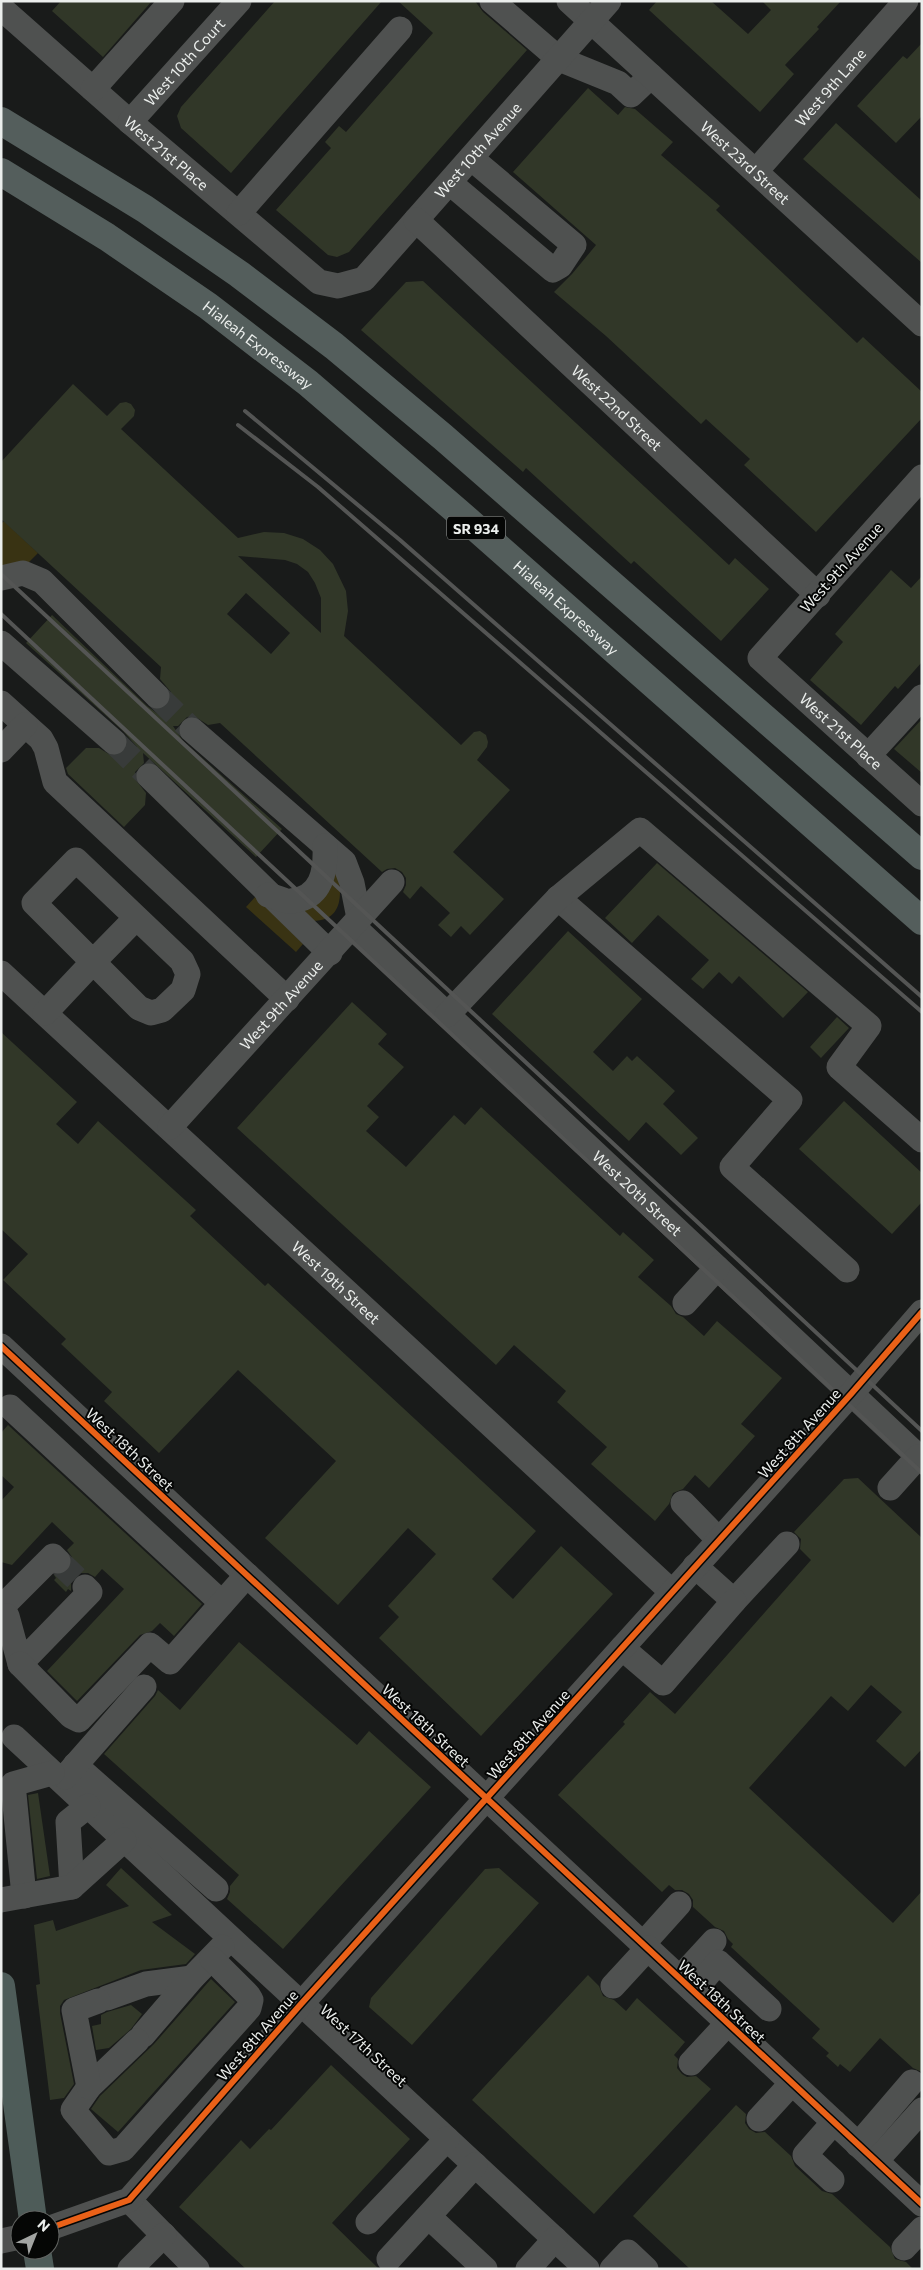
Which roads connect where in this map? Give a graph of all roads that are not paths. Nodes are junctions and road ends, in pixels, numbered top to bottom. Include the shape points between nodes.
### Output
1 (172, 1) edge
2 (240, 1) edge
3 (492, 1) edge
4 (569, 1) edge
5 (609, 1) edge
6 (906, 1) edge
7 (1, 8) edge
8 (591, 22) junction
9 (400, 29) dead end
10 (559, 59) junction
11 (651, 76) junction
12 (93, 89) junction
13 (1, 121) edge
14 (130, 122) junction
15 (471, 158) junction
16 (1, 172) edge
17 (756, 172) junction
18 (450, 182) junction
19 (239, 213) junction
20 (416, 220) junction
21 (338, 286) joint
22 (920, 319) edge
23 (922, 477) edge
24 (1, 578) edge
25 (818, 594) junction
26 (1, 644) edge
27 (760, 658) joint
28 (157, 696) tunnel mouth
29 (922, 697) edge
30 (1, 703) edge
31 (25, 724) junction
32 (192, 730) tunnel mouth
33 (114, 742) tunnel mouth
34 (1, 750) edge
35 (868, 756) junction
36 (149, 776) tunnel mouth
37 (922, 804) edge
38 (325, 846) junction
39 (922, 856) edge
40 (392, 882) dead end
41 (268, 894) junction
42 (558, 898) junction
43 (136, 918) junction
44 (922, 921) edge
45 (356, 922) junction
46 (330, 952) junction
47 (93, 962) junction
48 (1, 973) edge
49 (287, 999) junction
50 (45, 1013) junction
51 (447, 1014) junction
52 (170, 1127) junction
53 (922, 1140) edge
54 (717, 1268) junction
55 (847, 1270) dead end
56 (685, 1303) dead end
57 (922, 1312) edge
58 (1, 1346) edge
59 (37, 1379) junction
60 (851, 1394) junction
61 (6, 1412) edge
62 (920, 1459) edge
63 (148, 1483) junction
64 (890, 1488) dead end
65 (683, 1503) dead end
66 (122, 1511) junction
67 (719, 1540) junction
68 (787, 1544) dead end
69 (58, 1561) dead end
70 (696, 1566) junction
71 (247, 1575) junction
72 (85, 1587) dead end
73 (672, 1592) junction
74 (734, 1601) junction
75 (222, 1603) junction
76 (4, 1604) edge
77 (622, 1648) junction
78 (20, 1664) junction
79 (144, 1687) dead end
80 (14, 1737) dead end
81 (63, 1773) junction
82 (487, 1798) junction
83 (88, 1806) junction
84 (124, 1840) junction
85 (72, 1887) junction
86 (216, 1889) dead end
87 (12, 1898) edge
88 (679, 1904) dead end
89 (230, 1938) junction
90 (714, 1940) dead end
91 (645, 1946) junction
92 (212, 1959) junction
93 (192, 1978) junction
94 (687, 1985) junction
95 (1, 1986) edge
96 (612, 1986) dead end
97 (301, 2004) junction
98 (769, 2009) dead end
99 (728, 2023) junction
100 (216, 2046) junction
101 (691, 2063) dead end
102 (243, 2071) junction
103 (912, 2082) dead end
104 (792, 2083) junction
105 (89, 2087) junction
106 (922, 2110) edge
107 (758, 2120) dead end
108 (834, 2122) junction
109 (447, 2139) junction
110 (858, 2145) junction
111 (124, 2149) junction
112 (876, 2161) junction
113 (475, 2165) junction
114 (150, 2176) junction
115 (832, 2180) dead end
116 (919, 2194) edge
117 (130, 2200) junction
118 (32, 2210) edge
119 (429, 2217) junction
120 (368, 2222) dead end
121 (60, 2224) edge
122 (922, 2229) edge
123 (164, 2235) junction
124 (555, 2239) junction
125 (904, 2248) dead end
126 (389, 2259) dead end
127 (130, 2269) edge
128 (197, 2269) edge
129 (485, 2269) edge
130 (528, 2269) edge
131 (587, 2269) edge
132 (612, 2269) edge
133 (646, 2269) edge

1 - 12 street
2 - 14 street, West 10th Court
3 - 10 street
4 - 8 street, West 23rd Street
5 - 8 street, West 10th Avenue
6 - 17 street, West 9th Lane
7 - 12 street, West 21st Place
8 - 10 street, West 10th Avenue
8 - 11 street, West 23rd Street
9 - 19 street
10 - 11 street via 618,83 631,95
10 - 15 street, West 10th Avenue
11 - 17 street, West 23rd Street
12 - 14 street, West 21st Place
13 - 39 main road, SR 934 via 145,209 239,274 334,346 458,450
14 - 19 street, West 21st Place
15 - 18 street, West 10th Avenue
15 - 18 street via 574,245 560,266 553,270
16 - 44 main road, Hialeah Expressway / SR 934 via 107,237 308,383
17 - 22 street, West 23rd Street
18 - 20 street, West 10th Avenue
19 - 21 street, West 21st Place via 319,282
20 - 21 street, West 10th Avenue via 364,279
20 - 25 street, West 22nd Street
23 - 25 street, West 9th Avenue
24 - 28 street via 23,573 42,581
25 - 27 street, West 9th Avenue
26 - 33 street
27 - 35 street, West 21st Place
29 - 35 street
30 - 31 street
31 - 34 street
31 - 49 street via 46,748 55,782
32 - 38 street
35 - 37 street, West 21st Place
36 - 41 street
38 - 41 street via 326,865 322,881 310,894 290,901
38 - 45 street via 344,862 352,883
40 - 45 street, West 9th Avenue
41 - 46 street
42 - 51 street
42 - 53 street via 640,830 869,1026 839,1067
42 - 55 street via 790,1100 732,1167
43 - 47 street
43 - 47 street via 182,961 188,974 183,990 162,1010 151,1013 139,1008
43 - 47 street via 76,860 34,903
45 - 46 street, West 9th Avenue
45 - 51 street, West 20th Street
46 - 49 street, West 9th Avenue
47 - 50 street
48 - 50 street, West 19th Street
49 - 52 street, West 9th Avenue
50 - 52 street, West 19th Street
51 - 54 street, West 20th Street
52 - 73 street, West 19th Street
54 - 56 street
54 - 60 street, West 20th Street
57 - 60 street, West 8th Avenue
58 - 59 street, West 18th Street
59 - 61 street
59 - 63 street, West 18th Street
60 - 62 street, West 20th Street
60 - 67 street, West 8th Avenue
61 - 66 street
62 - 64 street
63 - 66 street
63 - 71 street, West 18th Street
65 - 67 street
66 - 75 street
67 - 70 street, West 8th Avenue
68 - 74 street
69 - 76 street via 53,1556
70 - 73 street, West 8th Avenue
70 - 74 street
71 - 75 street
71 - 82 street, West 18th Street
72 - 78 street via 90,1592
73 - 77 street, West 8th Avenue
74 - 77 street via 663,1683
75 - 78 street via 170,1662 150,1645 79,1720
76 - 78 street
77 - 82 street, West 8th Avenue
79 - 81 street
80 - 81 street, West 17th Street
81 - 83 street, West 17th Street
81 - 86 street
81 - 87 street via 13,1784
82 - 91 street, West 18th Street
82 - 97 street, West 8th Avenue
83 - 84 street, West 17th Street
83 - 85 street via 68,1822
84 - 85 street
84 - 89 street, West 17th Street
85 - 87 street
88 - 91 street
89 - 92 street
89 - 97 street, West 17th Street
90 - 94 street
91 - 94 street, West 18th Street
91 - 96 street
92 - 93 street
92 - 100 street via 250,2000 249,2008
93 - 105 street via 140,2038
93 - 105 street via 146,1984 74,2010
94 - 98 street via 718,1962
94 - 99 street, West 18th Street
95 - 118 highway
97 - 102 street, West 8th Avenue
97 - 109 street, West 17th Street
99 - 101 street
99 - 104 street, West 18th Street
100 - 102 street
100 - 111 street
102 - 114 street, West 8th Avenue
103 - 110 street
104 - 107 street
104 - 108 street, West 18th Street
105 - 111 street via 74,2110 109,2153
106 - 112 street
108 - 110 street, West 18th Street
108 - 115 street via 804,2155
109 - 113 street, West 17th Street
109 - 120 street
110 - 112 street, West 18th Street
111 - 114 street
112 - 116 street, West 18th Street
113 - 119 street
113 - 124 street, West 17th Street
114 - 117 street, West 8th Avenue
117 - 121 street
117 - 123 street
119 - 126 street
119 - 129 street
122 - 125 street
123 - 127 street
123 - 128 street
124 - 130 street
124 - 131 street, West 17th Street
132 - 133 street via 628,2252

